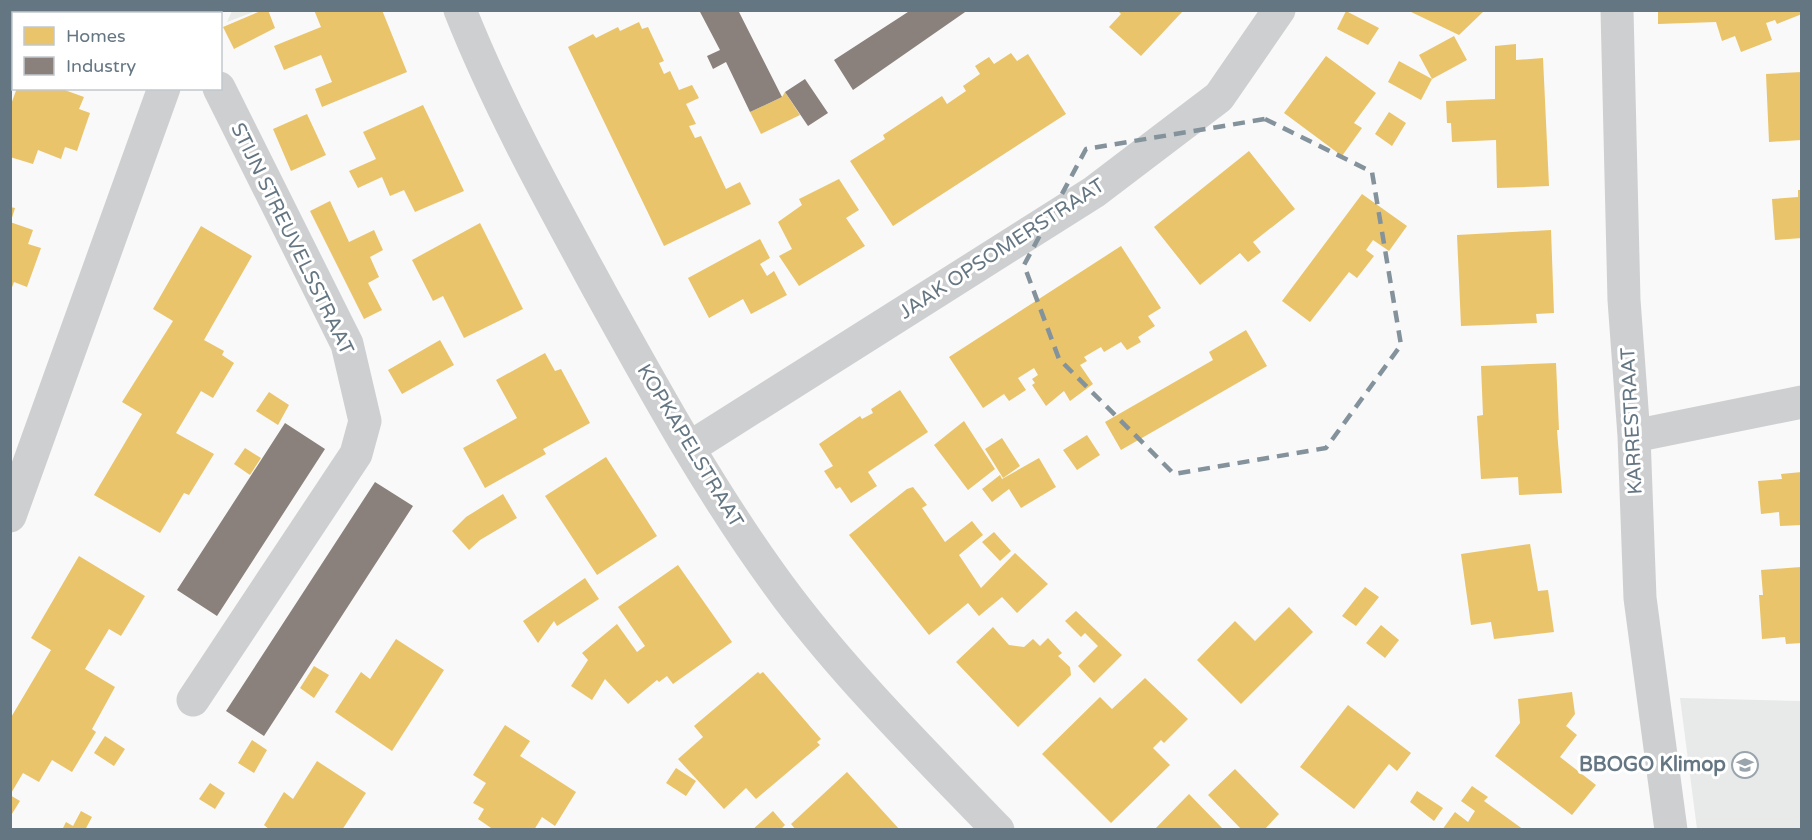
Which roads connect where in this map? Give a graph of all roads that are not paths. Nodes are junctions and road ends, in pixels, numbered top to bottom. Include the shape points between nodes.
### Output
1 (460, 10) edge
2 (1279, 10) edge
3 (1617, 10) edge
4 (163, 90) edge
5 (220, 90) edge
6 (1802, 402) edge
7 (1634, 436) junction
8 (689, 448) junction
9 (10, 516) edge
10 (193, 700) dead end
11 (998, 830) edge
12 (1671, 830) edge

1 - 8 street, KOPKAPELSTRAAT via 523,150
2 - 8 street, JAAK OPSOMERSTRAAT via 1219,97 1094,192
3 - 7 street, KARRESTRAAT via 1624,300
4 - 9 street
5 - 10 street, STIJN STREUVELSSTRAAT via 347,344 365,421 356,454
6 - 7 street
7 - 12 street, KARRESTRAAT via 1640,598
8 - 11 street, KOPKAPELSTRAAT via 747,540 823,642

